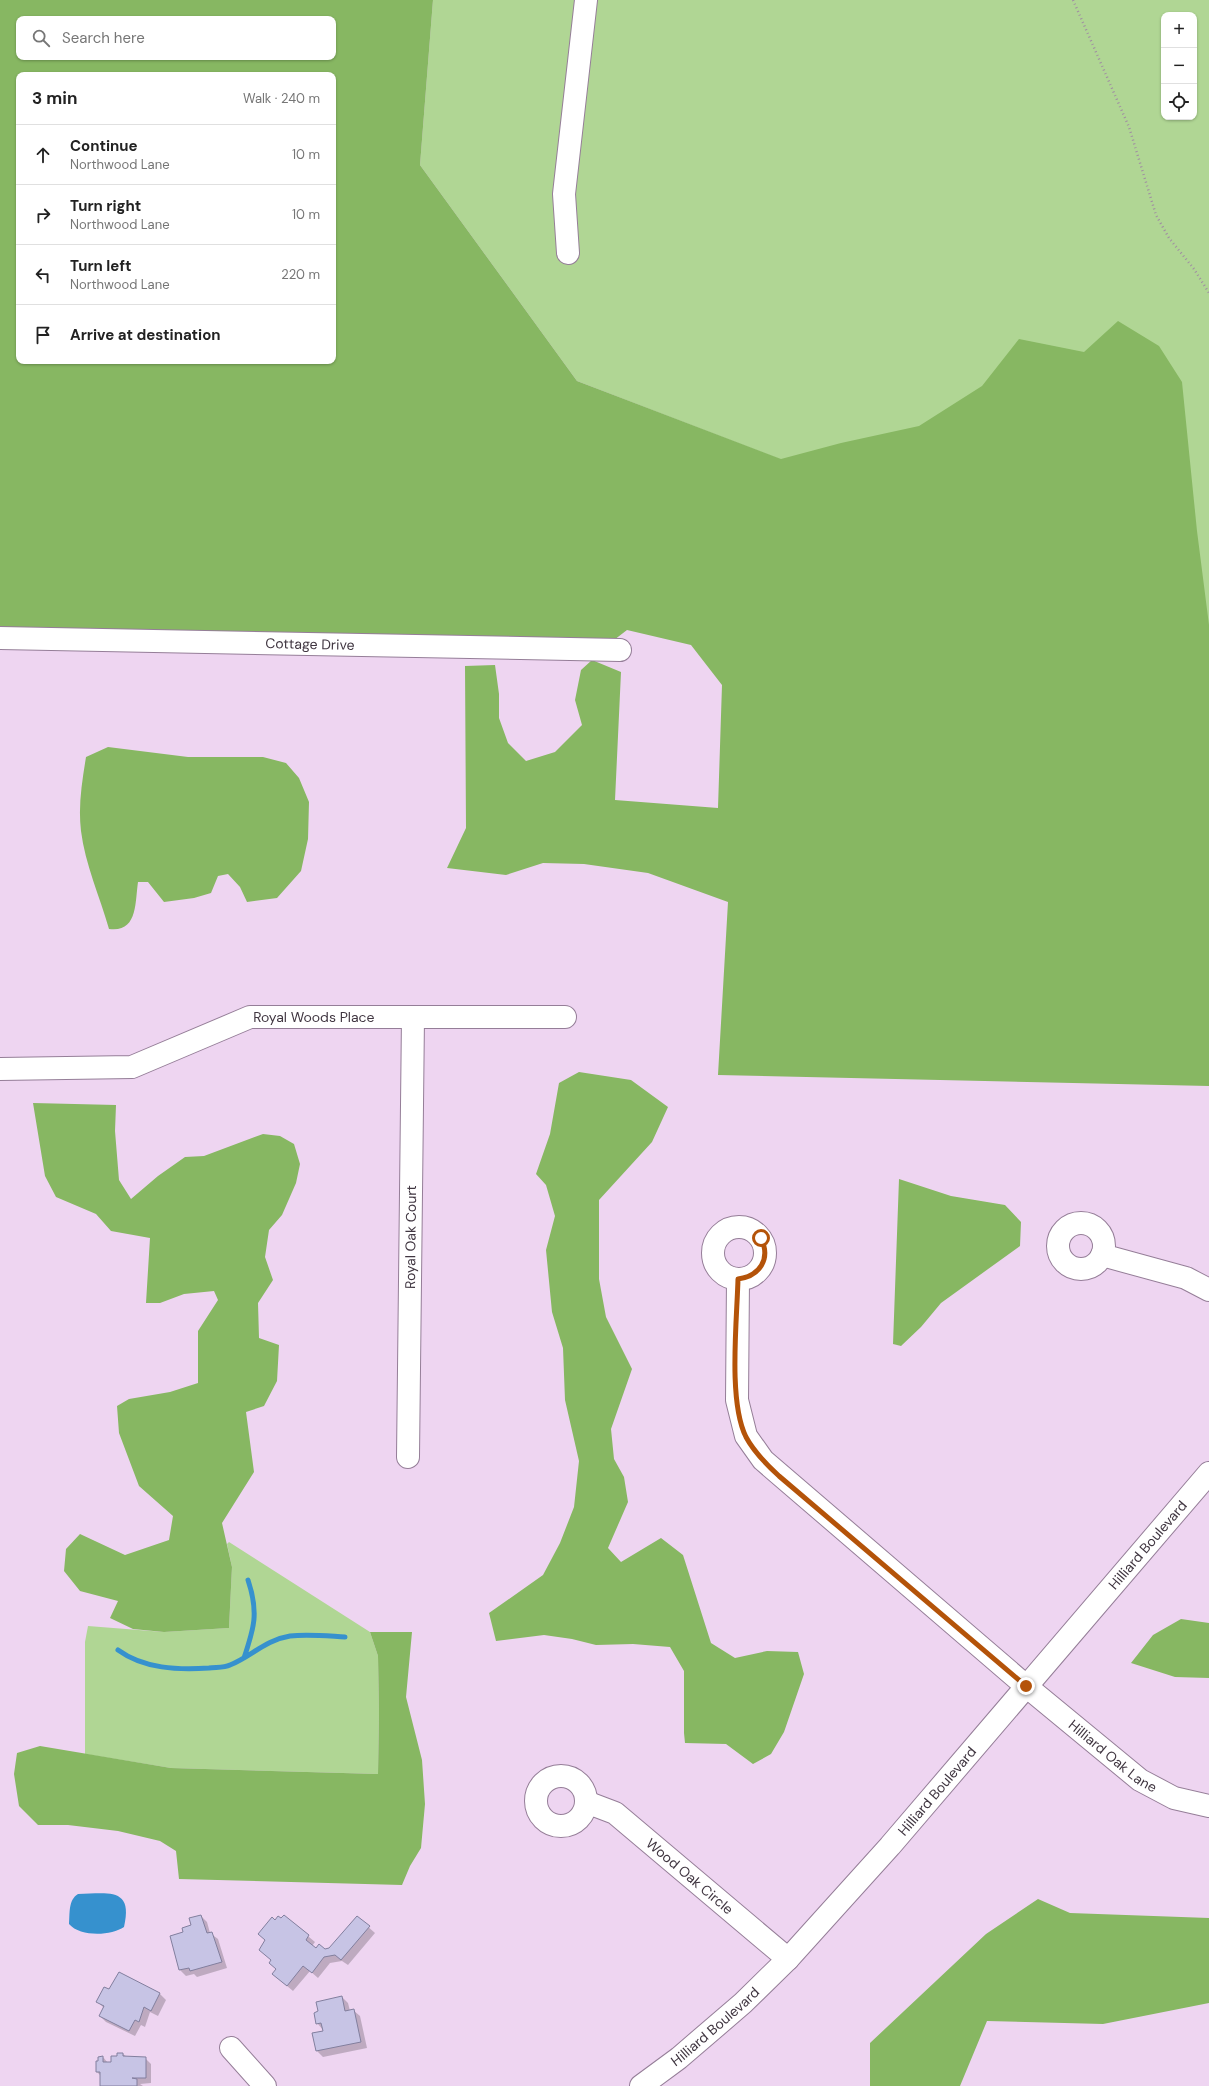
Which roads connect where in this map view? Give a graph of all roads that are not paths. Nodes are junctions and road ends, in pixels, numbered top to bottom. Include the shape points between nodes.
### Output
1 (586, 0) edge
2 (568, 253) dead end
3 (0, 638) edge
4 (620, 650) dead end
5 (413, 1017) junction
6 (565, 1017) dead end
7 (0, 1069) edge
8 (1102, 1254) dead end
9 (738, 1279) dead end
10 (1209, 1290) edge
11 (408, 1457) dead end
12 (1209, 1473) edge
13 (1026, 1686) junction
14 (586, 1802) dead end
15 (1209, 1806) edge
16 (788, 1959) junction
17 (230, 2048) dead end
18 (265, 2086) edge
19 (641, 2086) edge

1 - 2 street via 564,194
3 - 4 street, Cottage Drive
5 - 6 street, Royal Woods Place
5 - 7 street, Royal Woods Place via 250,1017 132,1067
5 - 11 street, Royal Oak Court
8 - 10 street via 1186,1278
9 - 13 street, Hilliard Oak Lane via 737,1400 741,1424 751,1446 779,1476
12 - 13 street, Hilliard Boulevard
13 - 15 street, Hilliard Oak Lane via 1149,1786 1187,1803
13 - 16 street, Hilliard Boulevard via 880,1857
14 - 16 street, Wood Oak Circle via 615,1813
16 - 19 street, Hilliard Boulevard via 743,2003
17 - 18 street

